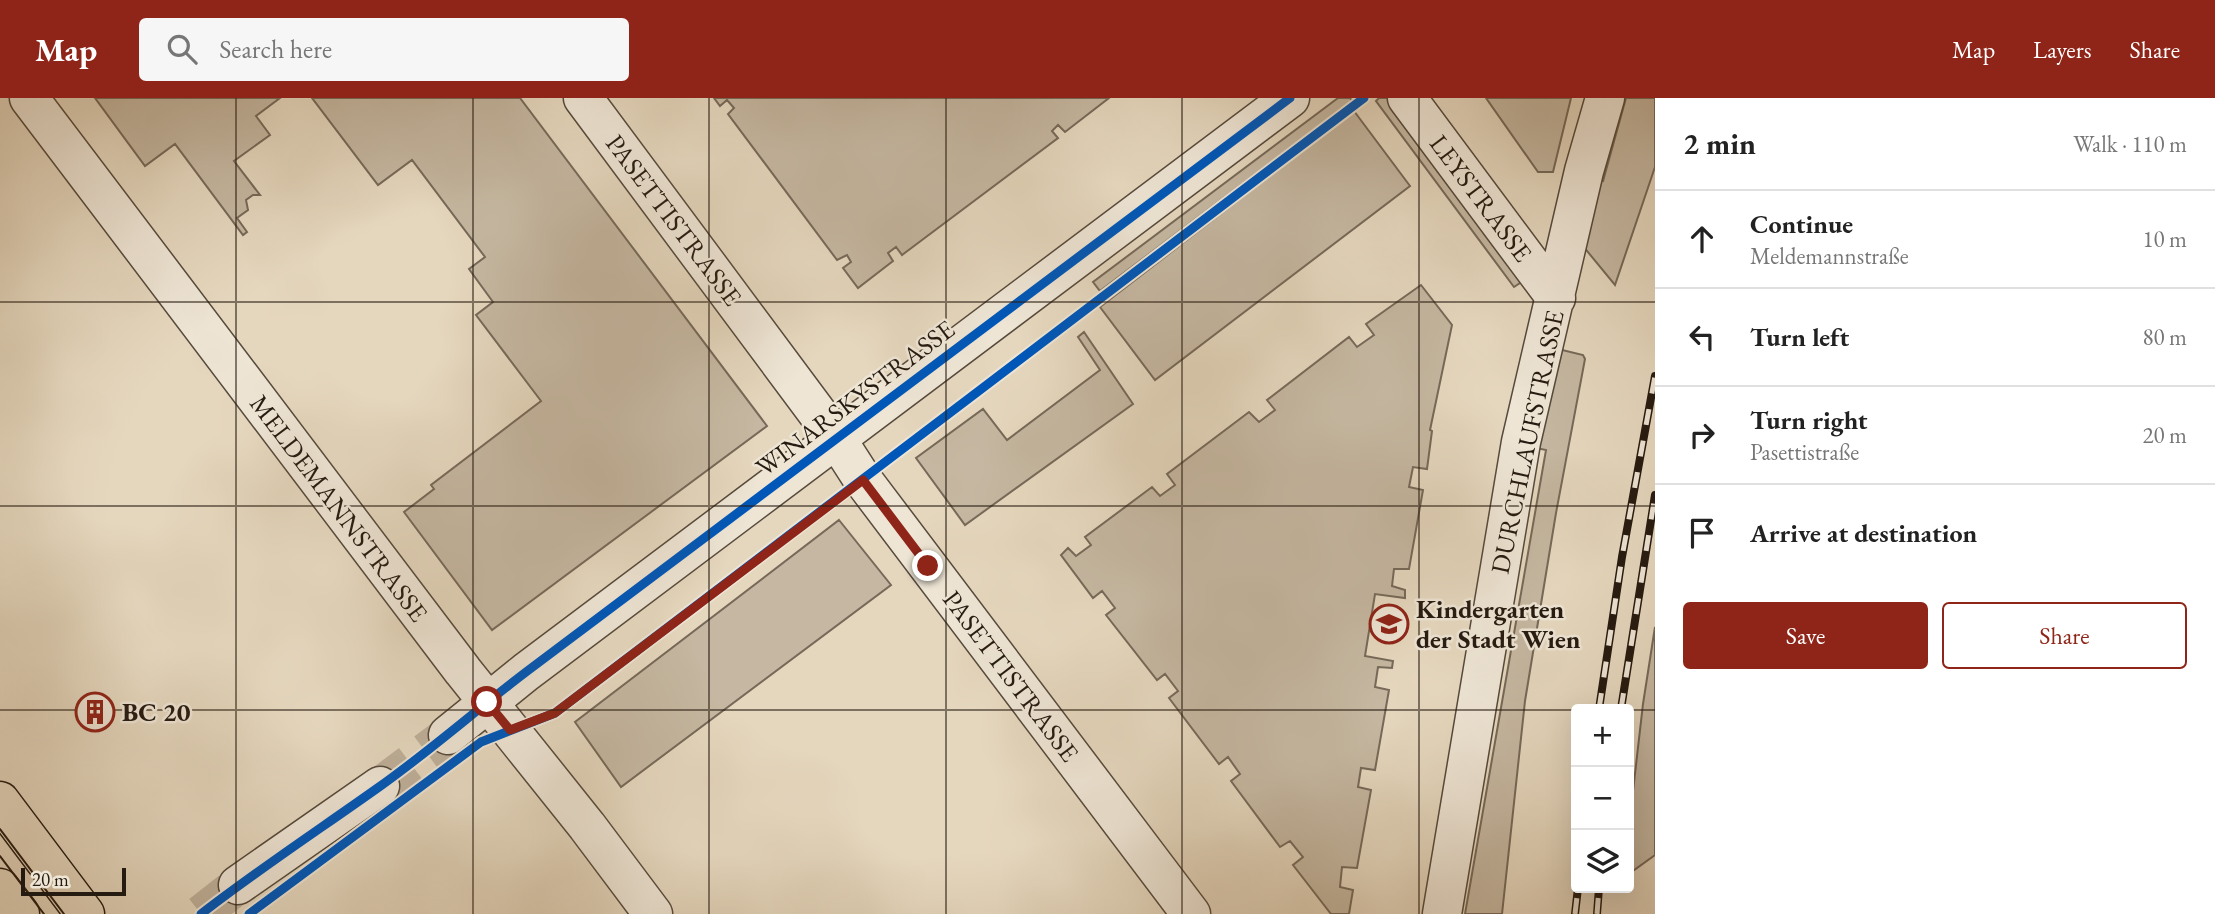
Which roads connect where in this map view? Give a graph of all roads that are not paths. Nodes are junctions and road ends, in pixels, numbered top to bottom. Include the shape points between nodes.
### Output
1 (29, 98) edge
2 (583, 98) edge
3 (1290, 98) edge
4 (1407, 98) edge
5 (1605, 98) edge
6 (1556, 298) junction
7 (836, 438) junction
8 (487, 702) junction
9 (448, 736) tunnel mouth
10 (380, 786) tunnel mouth
11 (0, 801) edge
12 (239, 885) tunnel mouth
13 (0, 888) edge
14 (20, 914) edge
15 (85, 914) edge
16 (653, 914) edge
17 (1191, 914) edge
18 (1442, 914) edge

1 - 8 street, MELDEMANNSTRASSE
2 - 7 street, PASETTISTRASSE
3 - 7 street, WINARSKYSTRASSE
4 - 6 street, LEYSTRASSE
5 - 6 street, DURCHLAUFSTRASSE
6 - 18 street, DURCHLAUFSTRASSE via 1521,442
7 - 8 street, WINARSKYSTRASSE
7 - 17 street, PASETTISTRASSE
8 - 9 street, WINARSKYSTRASSE
8 - 16 street, MELDEMANNSTRASSE
10 - 12 street
11 - 15 main road
13 - 14 main road

